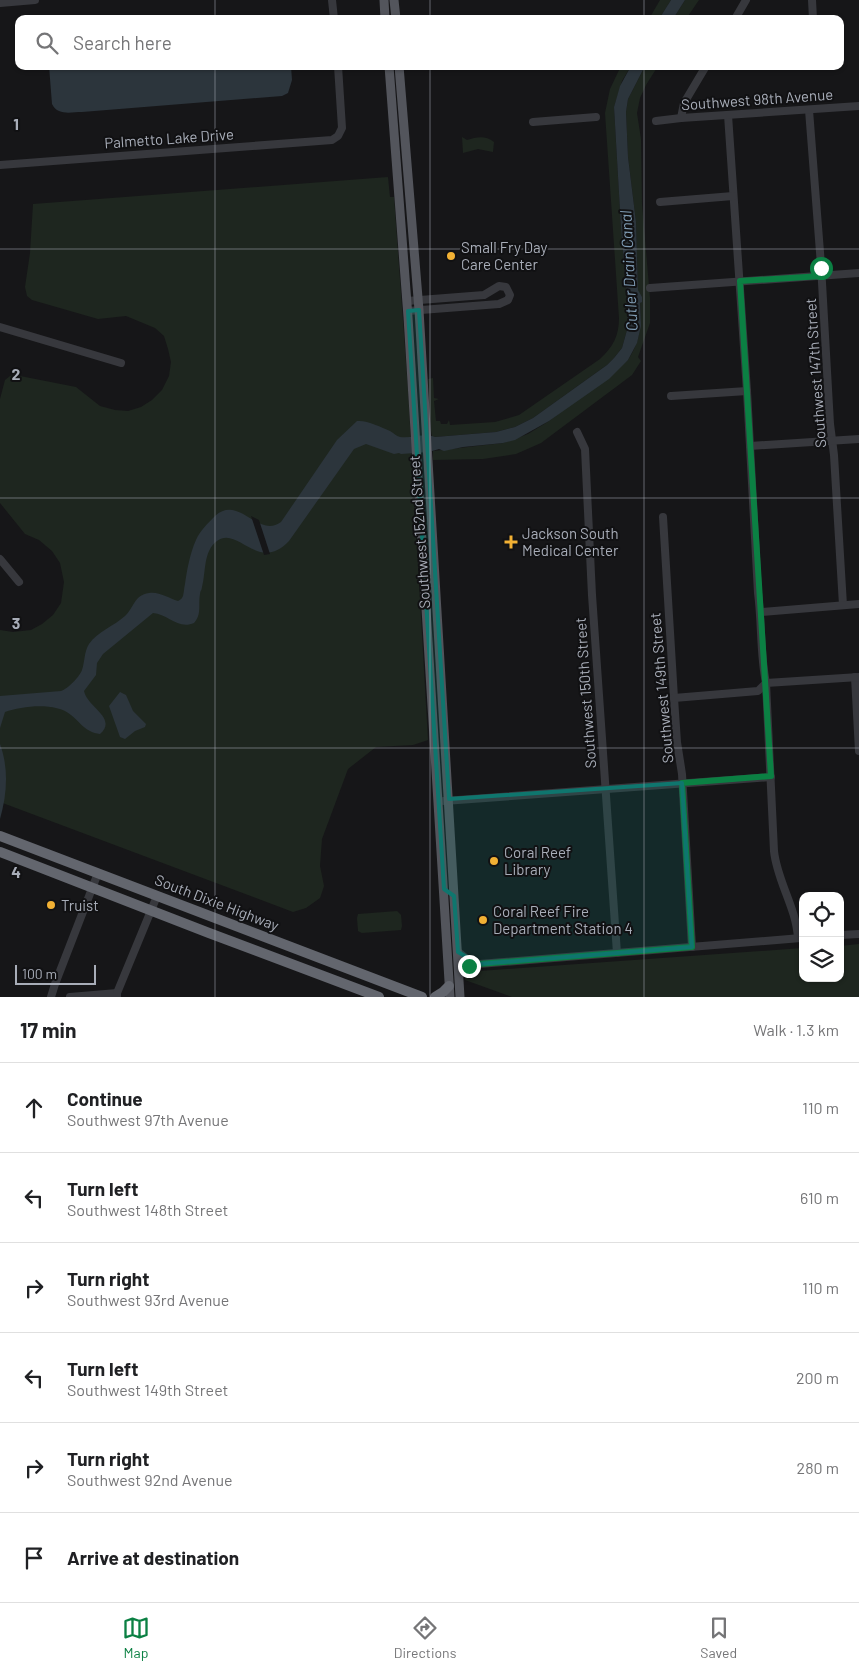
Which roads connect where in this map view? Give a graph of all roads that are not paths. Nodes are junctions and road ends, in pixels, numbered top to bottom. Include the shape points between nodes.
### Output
1 (35, 0) edge
2 (332, 0) edge
3 (384, 0) edge
4 (394, 0) edge
5 (746, 0) edge
6 (812, 0) edge
7 (0, 3) edge
8 (334, 15) edge
9 (385, 15) edge
10 (396, 15) edge
11 (737, 15) edge
12 (813, 15) edge
13 (338, 70) edge
14 (389, 70) edge
15 (399, 70) edge
16 (704, 70) edge
17 (859, 106) edge
18 (809, 110) junction
19 (728, 115) junction
20 (596, 117) dead end
21 (681, 118) junction
22 (656, 121) dead end
23 (532, 122) dead end
24 (0, 165) edge
25 (733, 196) junction
26 (660, 202) dead end
27 (859, 273) edge
28 (822, 276) junction
29 (740, 281) junction
30 (650, 288) dead end
31 (418, 300) junction
32 (407, 301) junction
33 (419, 310) junction
34 (408, 311) junction
35 (0, 327) edge
36 (121, 362) dead end
37 (747, 391) junction
38 (671, 396) dead end
39 (577, 432) dead end
40 (859, 438) edge
41 (832, 441) junction
42 (750, 446) junction
43 (663, 517) dead end
44 (0, 559) edge
45 (19, 582) dead end
46 (859, 604) edge
47 (843, 605) junction
48 (761, 612) junction
49 (857, 677) edge
50 (766, 683) junction
51 (674, 698) junction
52 (859, 751) edge
53 (771, 776) junction
54 (682, 783) junction
55 (605, 788) junction
56 (449, 799) junction
57 (438, 802) junction
58 (0, 836) edge
59 (0, 852) edge
60 (98, 873) junction
61 (92, 887) junction
62 (444, 889) junction
63 (454, 894) junction
64 (157, 896) junction
65 (151, 910) junction
66 (859, 934) edge
67 (844, 935) edge
68 (800, 937) edge
69 (799, 938) edge
70 (692, 947) junction
71 (295, 948) junction
72 (458, 952) junction
73 (617, 953) junction
74 (289, 962) junction
75 (479, 964) junction
76 (460, 970) junction
77 (449, 986) junction
78 (117, 995) edge
79 (51, 997) edge
80 (70, 997) edge
81 (379, 997) edge
82 (422, 997) edge
83 (435, 997) edge
84 (450, 997) edge
85 (460, 997) edge

1 - 7 street
2 - 8 street
3 - 9 main road
4 - 10 main road
5 - 11 street
6 - 12 street
13 - 24 street, Palmetto Lake Drive via 342,124 338,136 330,141
14 - 32 main road, Southwest 152nd Street
15 - 31 main road, Southwest 152nd Street
16 - 21 street via 684,103
17 - 18 street, Southwest 98th Avenue
18 - 19 street, Southwest 98th Avenue
18 - 28 street, Southwest 147th Street
19 - 21 street, Southwest 98th Avenue
19 - 25 street
20 - 23 street
21 - 22 street, Southwest 98th Avenue
25 - 26 street
25 - 29 street
27 - 28 street
28 - 29 street
28 - 41 street, Southwest 147th Street
29 - 30 street
29 - 37 street
31 - 32 street
31 - 33 main road, Southwest 152nd Street
31 - 33 street via 484,296 499,286 506,288 510,295 508,300 499,304
32 - 34 main road, Southwest 152nd Street
33 - 34 street
33 - 56 main road, Southwest 152nd Street
34 - 57 main road, Southwest 152nd Street
35 - 36 street
37 - 38 street
37 - 42 street
39 - 55 street, Southwest 150th Street via 584,448
40 - 41 street
41 - 42 street
41 - 47 street, Southwest 147th Street
42 - 48 street
43 - 51 street, Southwest 149th Street
44 - 45 street
46 - 47 street
47 - 48 street
48 - 50 street
49 - 50 street
49 - 52 street
50 - 51 street via 758,691
50 - 53 street
51 - 54 street, Southwest 149th Street
53 - 54 street
53 - 68 street via 775,862
54 - 55 street
54 - 70 street, Southwest 149th Street
55 - 56 street
55 - 73 street, Southwest 150th Street
56 - 57 street
56 - 63 main road, Southwest 152nd Street
57 - 62 main road, Southwest 152nd Street
58 - 60 highway, South Dixie Highway
59 - 61 highway, South Dixie Highway
60 - 61 street
60 - 64 highway, South Dixie Highway
61 - 65 highway, South Dixie Highway
61 - 79 street
62 - 63 main road
62 - 77 main road, Southwest 152nd Street
63 - 72 main road, Southwest 152nd Street
64 - 65 street
64 - 71 highway, South Dixie Highway
65 - 74 highway, South Dixie Highway
65 - 78 street
66 - 67 street
69 - 70 street
70 - 73 street
71 - 74 street
71 - 82 highway, South Dixie Highway
72 - 75 street
72 - 76 main road, Southwest 152nd Street
73 - 75 street
74 - 81 highway, South Dixie Highway
75 - 76 street
76 - 85 main road, Southwest 152nd Street
77 - 83 highway
77 - 84 main road, Southwest 152nd Street
78 - 80 street

